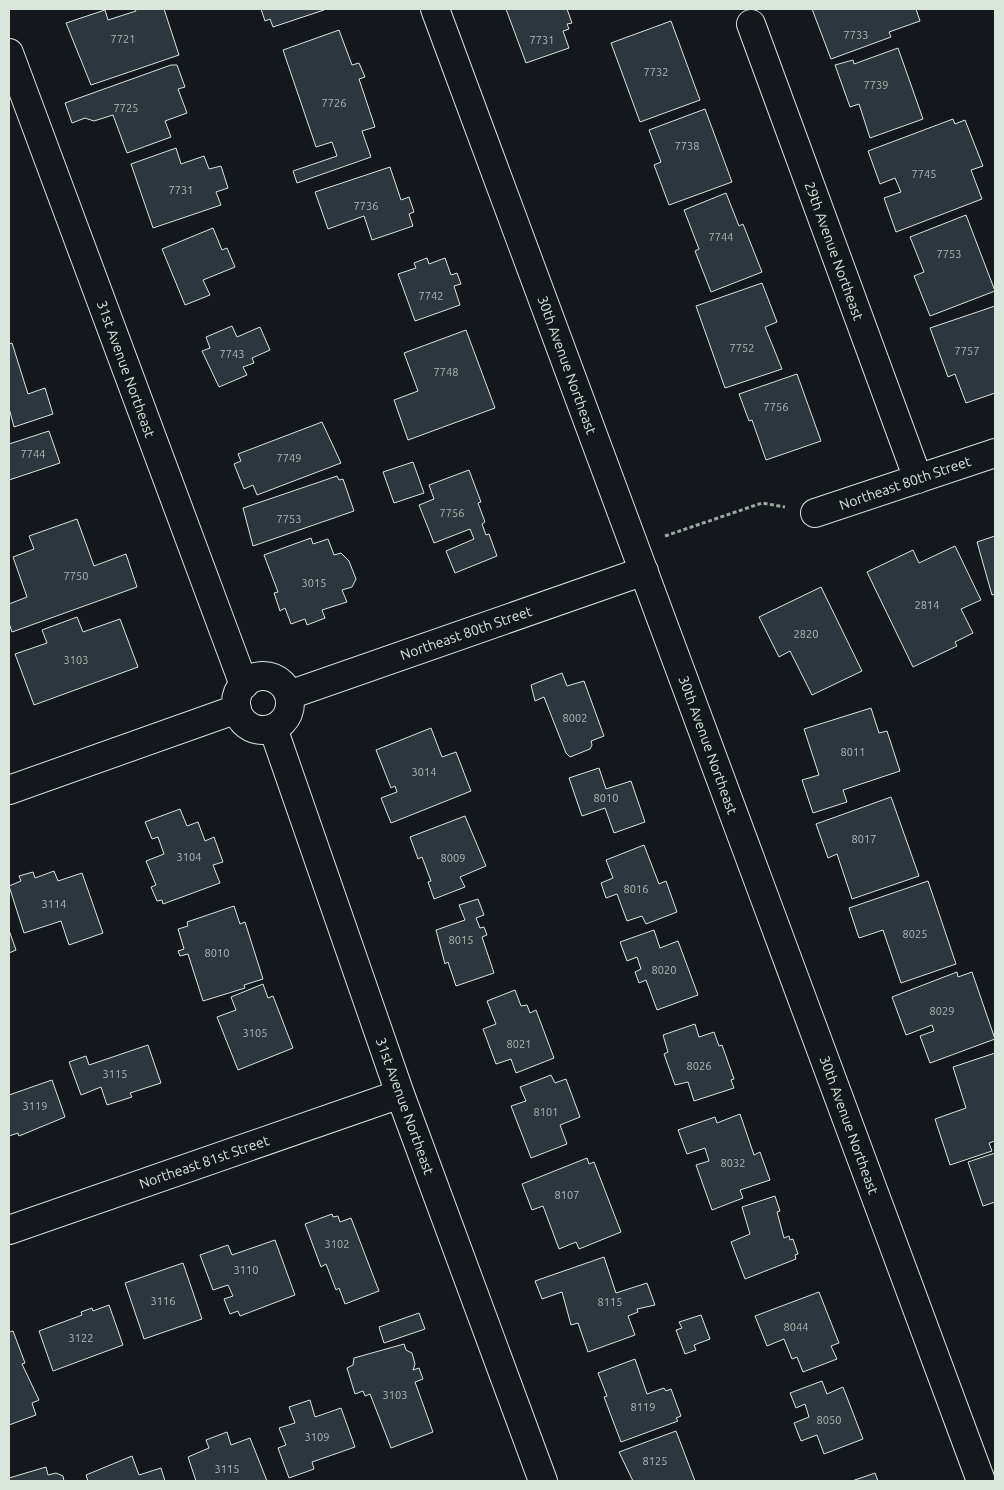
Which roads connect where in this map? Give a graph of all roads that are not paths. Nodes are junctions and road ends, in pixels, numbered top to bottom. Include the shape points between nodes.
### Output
1 (435, 9) edge
2 (751, 24) dead end
3 (9, 53) edge
4 (995, 453) edge
5 (918, 479) junction
6 (805, 511) road end
7 (644, 571) junction
8 (289, 695) junction
9 (240, 697) junction
10 (273, 728) junction
11 (9, 790) edge
12 (400, 1094) junction
13 (9, 1230) edge
14 (534, 1479) edge
15 (981, 1481) edge

1 - 7 street, 30th Avenue Northeast
2 - 5 street, 29th Avenue Northeast
3 - 9 street, 31st Avenue Northeast
4 - 5 street, Northeast 80th Street
5 - 6 street, Northeast 80th Street
7 - 8 street, Northeast 80th Street
7 - 15 street, 30th Avenue Northeast
8 - 9 street via 278,681 260,676
8 - 10 street via 288,713 284,721
9 - 10 street via 246,724 261,730
9 - 11 street
10 - 12 street, 31st Avenue Northeast
12 - 13 street, Northeast 81st Street
12 - 14 street, 31st Avenue Northeast

